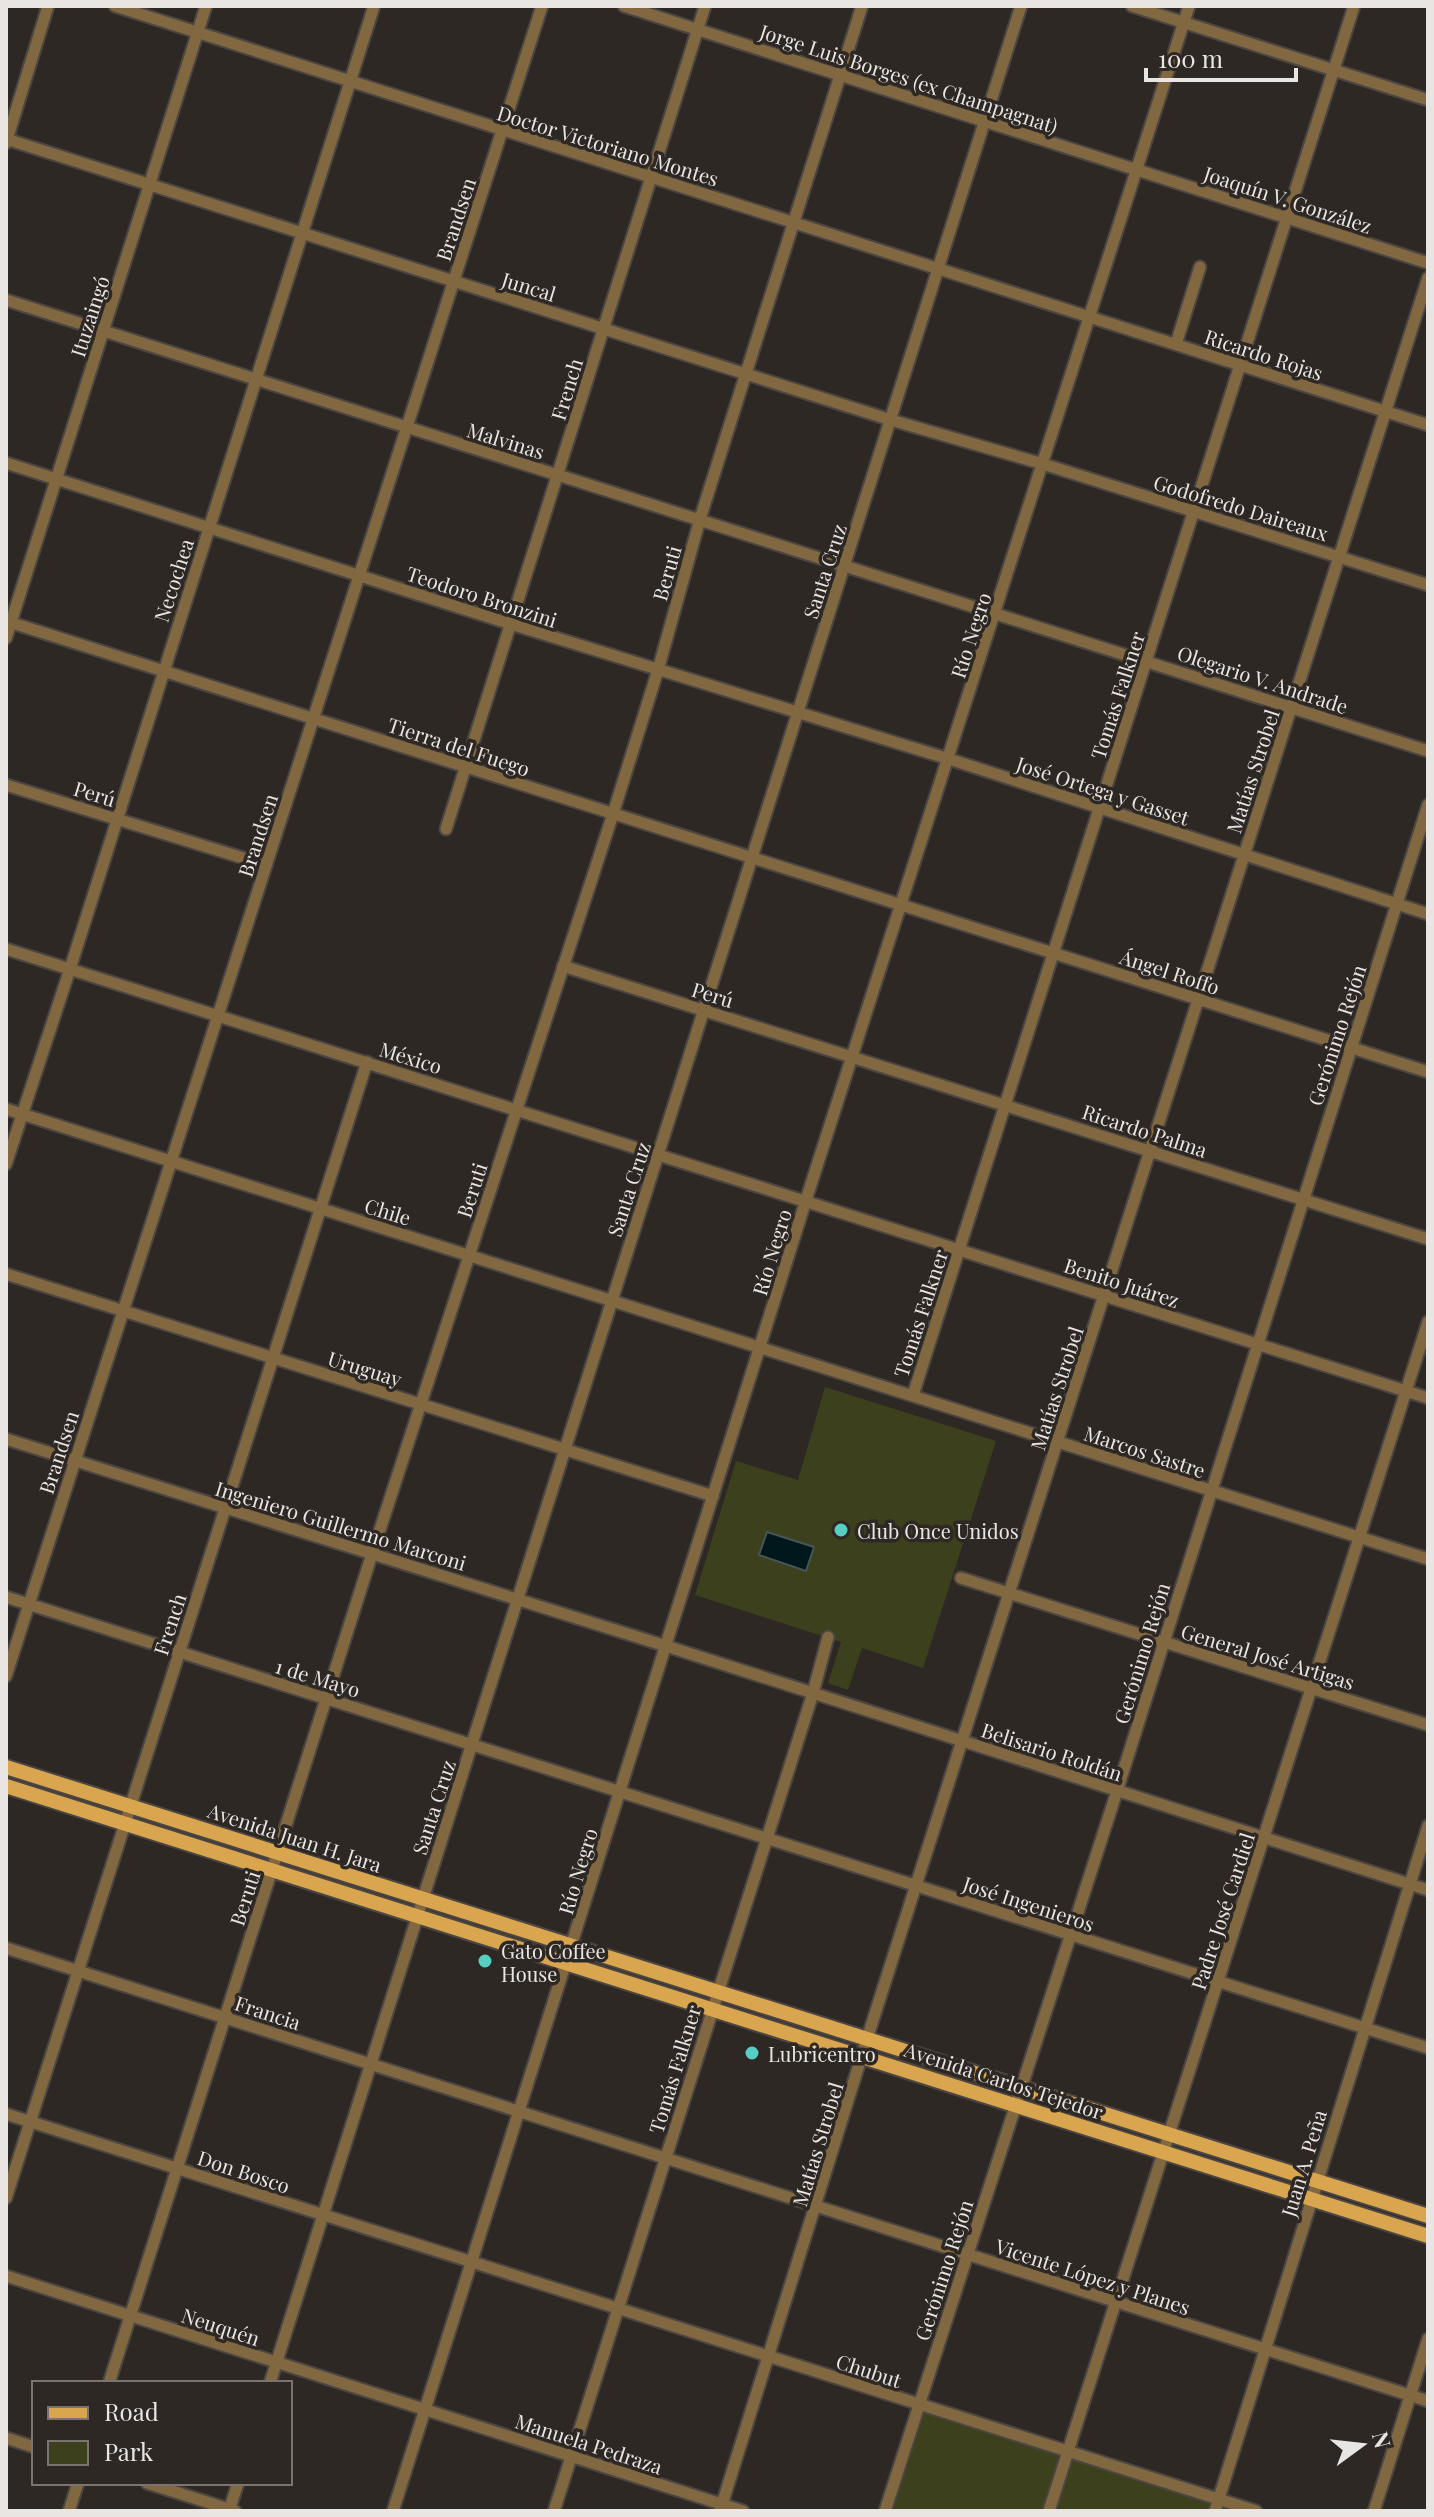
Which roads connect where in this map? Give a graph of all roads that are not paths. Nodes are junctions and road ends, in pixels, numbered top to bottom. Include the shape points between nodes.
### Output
1 (48, 6) edge
2 (115, 6) edge
3 (206, 6) edge
4 (374, 6) edge
5 (542, 6) edge
6 (624, 6) edge
7 (705, 6) edge
8 (862, 6) edge
9 (1021, 6) edge
10 (1132, 6) edge
11 (1189, 6) edge
12 (1354, 6) edge
13 (1184, 23) junction
14 (698, 29) junction
15 (197, 34) junction
16 (1335, 71) junction
17 (840, 74) junction
18 (350, 82) junction
19 (1428, 100) edge
20 (985, 121) junction
21 (502, 131) junction
22 (6, 141) edge
23 (1137, 170) junction
24 (650, 177) junction
25 (150, 184) junction
26 (1288, 218) junction
27 (793, 223) junction
28 (302, 233) junction
29 (1428, 263) edge
30 (1200, 267) dead end
31 (938, 269) junction
32 (1428, 278) edge
33 (454, 281) junction
34 (6, 300) edge
35 (1090, 317) junction
36 (604, 328) junction
37 (103, 331) junction
38 (1176, 344) junction
39 (1241, 365) junction
40 (745, 373) junction
41 (255, 379) junction
42 (1385, 411) junction
43 (891, 420) junction
44 (1428, 425) edge
45 (407, 427) junction
46 (6, 463) edge
47 (1043, 464) junction
48 (558, 475) junction
49 (56, 479) junction
50 (1194, 512) junction
51 (700, 519) junction
52 (208, 527) junction
53 (1338, 557) junction
54 (845, 565) junction
55 (359, 576) junction
56 (1428, 585) edge
57 (995, 613) junction
58 (8, 622) edge
59 (511, 624) junction
60 (6, 638) edge
61 (1147, 661) junction
62 (658, 670) junction
63 (163, 671) junction
64 (1291, 707) junction
65 (798, 714) junction
66 (313, 719) junction
67 (1428, 751) edge
68 (949, 759) junction
69 (466, 767) junction
70 (6, 785) edge
71 (1428, 805) edge
72 (1100, 808) junction
73 (613, 814) junction
74 (116, 818) junction
75 (446, 829) dead end
76 (1244, 855) junction
77 (751, 858) junction
78 (266, 865) junction
79 (902, 904) junction
80 (1397, 904) junction
81 (1428, 914) edge
82 (6, 949) edge
83 (1054, 952) junction
84 (563, 966) junction
85 (70, 969) junction
86 (1199, 998) junction
87 (704, 1010) junction
88 (218, 1015) junction
89 (1351, 1047) junction
90 (852, 1057) junction
91 (367, 1062) junction
92 (1428, 1072) edge
93 (1005, 1105) junction
94 (6, 1109) edge
95 (517, 1109) junction
96 (22, 1114) junction
97 (1150, 1151) junction
98 (658, 1154) junction
99 (171, 1161) junction
100 (6, 1164) edge
101 (1303, 1199) junction
102 (806, 1200) junction
103 (321, 1209) junction
104 (1428, 1239) edge
105 (960, 1249) junction
106 (469, 1255) junction
107 (6, 1274) edge
108 (1104, 1295) junction
109 (612, 1300) junction
110 (122, 1311) junction
111 (1428, 1322) edge
112 (1259, 1344) junction
113 (760, 1347) junction
114 (274, 1358) junction
115 (1407, 1391) junction
116 (913, 1395) junction
117 (1428, 1398) edge
118 (420, 1404) junction
119 (6, 1439) edge
120 (1058, 1442) junction
121 (565, 1450) junction
122 (75, 1460) junction
123 (1211, 1490) junction
124 (713, 1496) junction
125 (225, 1508) junction
126 (1358, 1537) junction
127 (372, 1554) junction
128 (1428, 1559) edge
129 (961, 1578) dead end
130 (1009, 1593) junction
131 (6, 1597) edge
132 (518, 1599) junction
133 (28, 1604) junction
134 (828, 1637) dead end
135 (1162, 1642) junction
136 (666, 1646) junction
137 (179, 1652) junction
138 (6, 1676) edge
139 (1310, 1689) junction
140 (813, 1693) junction
141 (326, 1698) junction
142 (1428, 1725) edge
143 (962, 1741) junction
144 (472, 1744) junction
145 (6, 1767) edge
146 (6, 1786) edge
147 (620, 1791) junction
148 (1117, 1791) junction
149 (130, 1806) junction
150 (125, 1823) junction
151 (1428, 1826) edge
152 (765, 1838) junction
153 (1265, 1838) junction
154 (277, 1852) junction
155 (272, 1870) junction
156 (1410, 1884) junction
157 (916, 1886) junction
158 (1428, 1890) edge
159 (423, 1898) junction
160 (418, 1916) junction
161 (1069, 1935) junction
162 (572, 1946) junction
163 (6, 1948) edge
164 (567, 1963) junction
165 (78, 1970) junction
166 (1217, 1982) junction
167 (717, 1992) junction
168 (712, 2009) junction
169 (225, 2017) junction
170 (1364, 2028) junction
171 (867, 2039) junction
172 (1428, 2048) edge
173 (862, 2056) junction
174 (371, 2063) junction
175 (1021, 2087) junction
176 (1015, 2105) junction
177 (519, 2110) junction
178 (6, 2114) edge
179 (30, 2122) junction
180 (1169, 2134) junction
181 (1163, 2152) junction
182 (665, 2159) junction
183 (177, 2169) junction
184 (1316, 2181) junction
185 (6, 2198) edge
186 (1311, 2199) junction
187 (816, 2207) junction
188 (323, 2215) junction
189 (1428, 2216) edge
190 (1428, 2236) edge
191 (967, 2255) junction
192 (471, 2263) junction
193 (6, 2276) edge
194 (1115, 2302) junction
195 (618, 2309) junction
196 (130, 2316) junction
197 (1428, 2339) edge
198 (1267, 2350) junction
199 (769, 2357) junction
200 (276, 2363) junction
201 (110, 2381) edge
202 (271, 2381) edge
203 (1410, 2396) junction
204 (1428, 2401) edge
205 (919, 2405) junction
206 (424, 2410) junction
207 (6, 2438) edge
208 (32, 2446) edge
209 (1067, 2452) junction
210 (571, 2457) junction
211 (77, 2485) edge
212 (153, 2485) edge
213 (238, 2485) edge
214 (1217, 2505) edge
215 (721, 2508) edge
216 (232, 2510) edge
217 (69, 2511) edge
218 (393, 2511) edge
219 (554, 2511) edge
220 (743, 2511) edge
221 (885, 2511) edge
222 (1049, 2511) edge
223 (1256, 2511) edge
224 (1374, 2511) edge

1 - 22 street
2 - 15 street, Doctor Victoriano Montes
3 - 15 street, Ituzaingó
4 - 18 street, Necochea
5 - 21 street, Brandsen
6 - 14 street, Jorge Luis Borges (ex Champagnat)
7 - 14 street, French
8 - 17 street, Beruti
9 - 20 street, Santa Cruz
10 - 13 street
11 - 13 street, Río Negro
12 - 16 street, Tomás Falkner
13 - 16 street
13 - 23 street, Río Negro
14 - 17 street, Jorge Luis Borges (ex Champagnat)
14 - 24 street, French
15 - 18 street, Doctor Victoriano Montes
15 - 25 street, Ituzaingó
16 - 19 street
16 - 26 street, Tomás Falkner
17 - 20 street, Jorge Luis Borges (ex Champagnat)
17 - 27 street, Beruti
18 - 21 street, Doctor Victoriano Montes
18 - 28 street, Necochea
20 - 23 street, Jorge Luis Borges (ex Champagnat)
20 - 31 street, Santa Cruz
21 - 24 street, Doctor Victoriano Montes
21 - 33 street, Brandsen
22 - 25 street, Juncal
23 - 26 street, Joaquín V. González
23 - 35 street, Río Negro
24 - 27 street, Doctor Victoriano Montes
24 - 36 street, French
25 - 28 street, Juncal
25 - 37 street, Ituzaingó
26 - 29 street, Joaquín V. González
26 - 39 street, Tomás Falkner
27 - 31 street, Doctor Victoriano Montes
27 - 40 street, Beruti
28 - 33 street, Juncal
28 - 41 street, Necochea
30 - 38 street
31 - 35 street, Doctor Victoriano Montes
31 - 43 street, Santa Cruz
32 - 42 street, Matías Strobel
33 - 36 street, Juncal
33 - 45 street, Brandsen
34 - 37 street, Malvinas
35 - 38 street, Ricardo Rojas
35 - 47 street, Río Negro
36 - 40 street, Juncal
36 - 48 street, French
37 - 41 street, Malvinas
37 - 49 street, Ituzaingó
38 - 39 street, Ricardo Rojas
39 - 42 street, Ricardo Rojas
39 - 50 street, Tomás Falkner
40 - 43 street, Juncal
40 - 51 street, Beruti
41 - 45 street, Malvinas
41 - 52 street, Necochea
42 - 44 street, Ricardo Rojas
42 - 53 street, Matías Strobel
43 - 47 street, Juncal
43 - 54 street, Santa Cruz
45 - 48 street, Malvinas
45 - 55 street, Brandsen
46 - 49 street, Teodoro Bronzini
47 - 50 street, Godofredo Daireaux
47 - 57 street, Río Negro
48 - 51 street, Malvinas
48 - 59 street, French
49 - 52 street, Teodoro Bronzini
49 - 58 street, Ituzaingó
50 - 53 street, Godofredo Daireaux
50 - 61 street, Tomás Falkner
51 - 54 street, Malvinas
51 - 62 street, Beruti
52 - 55 street, Teodoro Bronzini
52 - 63 street, Necochea
53 - 56 street, Godofredo Daireaux
53 - 64 street, Matías Strobel
54 - 57 street, Malvinas
54 - 65 street, Santa Cruz
55 - 59 street, Teodoro Bronzini
55 - 66 street, Brandsen
57 - 61 street, Olegario V. Andrade
57 - 68 street, Río Negro
58 - 60 street, Ituzaingó
58 - 63 street, Tierra del Fuego
59 - 62 street, Teodoro Bronzini
59 - 69 street, French
61 - 64 street, Olegario V. Andrade
61 - 72 street, Tomás Falkner
62 - 65 street, Teodoro Bronzini
62 - 73 street, Beruti
63 - 66 street, Tierra del Fuego
63 - 74 street, Necochea
64 - 67 street, Olegario V. Andrade
64 - 76 street, Matías Strobel
65 - 68 street, Teodoro Bronzini
65 - 77 street, Santa Cruz
66 - 69 street, Tierra del Fuego
66 - 78 street, Brandsen
68 - 72 street, José Ortega y Gasset
68 - 79 street, Río Negro
69 - 73 street, Tierra del Fuego
69 - 75 street, French
70 - 74 street, Perú
71 - 80 street, Gerónimo Rejón
72 - 76 street, José Ortega y Gasset
72 - 83 street, Tomás Falkner
73 - 77 street, Tierra del Fuego
73 - 84 street, Beruti
74 - 78 street, Perú
74 - 85 street, Necochea
76 - 80 street, José Ortega y Gasset
76 - 86 street, Matías Strobel
77 - 79 street, Tierra del Fuego
77 - 87 street, Santa Cruz
78 - 88 street, Brandsen
79 - 83 street, Ángel Roffo
79 - 90 street, Río Negro
80 - 81 street, José Ortega y Gasset
80 - 89 street, Gerónimo Rejón
82 - 85 street, México
83 - 86 street, Ángel Roffo
83 - 93 street, Tomás Falkner
84 - 87 street, Perú
84 - 95 street, Beruti
85 - 88 street, México
85 - 96 street, Necochea
86 - 89 street, Ángel Roffo
86 - 97 street, Matías Strobel
87 - 90 street, Perú
87 - 98 street, Santa Cruz
88 - 91 street, México
88 - 99 street, Brandsen
89 - 92 street, Ángel Roffo
89 - 101 street, Gerónimo Rejón
90 - 93 street, Ricardo Palma
90 - 102 street, Río Negro
91 - 95 street, México
91 - 103 street, French
93 - 97 street, Ricardo Palma
93 - 105 street, Tomás Falkner
94 - 96 street, Chile
95 - 98 street, México
95 - 106 street, Beruti
96 - 99 street, Chile
96 - 100 street, Necochea
97 - 101 street, Ricardo Palma
97 - 108 street, Matías Strobel
98 - 102 street, México
98 - 109 street, Santa Cruz
99 - 103 street, Chile
99 - 110 street, Brandsen
101 - 104 street, Ricardo Palma
101 - 112 street, Gerónimo Rejón
102 - 105 street, Benito Juárez
102 - 113 street, Río Negro
103 - 106 street, Chile
103 - 114 street, French
105 - 108 street, Benito Juárez
105 - 116 street, Tomás Falkner
106 - 109 street, Chile
106 - 118 street, Beruti
107 - 110 street, Uruguay
108 - 112 street, Benito Juárez
108 - 120 street, Matías Strobel
109 - 113 street, Chile
109 - 121 street, Santa Cruz
110 - 114 street, Uruguay
110 - 122 street, Brandsen
111 - 115 street, Padre José Cardiel
112 - 115 street, Benito Juárez
112 - 123 street, Gerónimo Rejón
113 - 116 street, Marcos Sastre
113 - 124 street, Río Negro
114 - 118 street, Uruguay
114 - 125 street, French
115 - 117 street, Benito Juárez
115 - 126 street, Padre José Cardiel
116 - 120 street, Marcos Sastre
118 - 121 street, Uruguay
118 - 127 street, Beruti
119 - 122 street, Ingeniero Guillermo Marconi
120 - 123 street, Marcos Sastre
120 - 130 street, Matías Strobel
121 - 124 street, Uruguay
121 - 132 street, Santa Cruz
122 - 125 street, Ingeniero Guillermo Marconi
122 - 133 street, Brandsen
123 - 126 street, Marcos Sastre
123 - 135 street, Gerónimo Rejón
124 - 136 street, Río Negro
125 - 127 street, Ingeniero Guillermo Marconi
125 - 137 street, French
126 - 128 street, Marcos Sastre
126 - 139 street, Padre José Cardiel
127 - 132 street, Ingeniero Guillermo Marconi
127 - 141 street, Beruti
129 - 130 street, General José Artigas
130 - 135 street, General José Artigas
130 - 143 street, Matías Strobel
131 - 133 street, 1 de Mayo
132 - 136 street, Ingeniero Guillermo Marconi
132 - 144 street, Santa Cruz
133 - 137 street, 1 de Mayo
133 - 138 street, Brandsen
134 - 140 street, Tomás Falkner
135 - 139 street, General José Artigas
135 - 148 street, Gerónimo Rejón
136 - 140 street, Belisario Roldán
136 - 147 street, Río Negro
137 - 141 street, 1 de Mayo
137 - 149 street, French
139 - 142 street, General José Artigas
139 - 153 street, Padre José Cardiel
140 - 143 street, Belisario Roldán
140 - 152 street, Tomás Falkner
141 - 144 street, 1 de Mayo
141 - 154 street, Beruti
143 - 148 street, Belisario Roldán
143 - 157 street, Matías Strobel
144 - 147 street, 1 de Mayo
144 - 159 street, Santa Cruz
145 - 149 main road, Avenida Juan H. Jara
146 - 150 main road, Avenida Juan H. Jara
147 - 152 street, José Ingenieros
147 - 162 street, Río Negro
148 - 153 street, Belisario Roldán
148 - 161 street, Gerónimo Rejón
149 - 150 street, French
149 - 154 main road, Avenida Juan H. Jara
150 - 155 main road, Avenida Juan H. Jara
150 - 165 street, French
151 - 156 street, Juan A. Peña
152 - 157 street, José Ingenieros
152 - 167 street, Tomás Falkner
153 - 156 street, Belisario Roldán
153 - 166 street, Padre José Cardiel
154 - 155 street, Beruti
154 - 159 main road, Avenida Juan H. Jara
155 - 160 main road, Avenida Juan H. Jara
155 - 169 street, Beruti
156 - 158 street, Belisario Roldán
156 - 170 street, Juan A. Peña
157 - 161 street, José Ingenieros
157 - 171 street, Matías Strobel
159 - 160 street, Santa Cruz
159 - 162 main road, Avenida Juan H. Jara
160 - 164 main road, Avenida Juan H. Jara
160 - 174 street, Santa Cruz
161 - 166 street, José Ingenieros
161 - 175 street, Gerónimo Rejón
162 - 164 street, Río Negro
162 - 167 main road, Avenida Carlos Tejedor
163 - 165 street, Francia
164 - 168 main road, Avenida Carlos Tejedor
164 - 177 street, Río Negro
165 - 169 street, Francia
165 - 179 street, French
166 - 170 street, José Ingenieros
166 - 180 street, Padre José Cardiel
167 - 168 street, Tomás Falkner
167 - 171 main road, Avenida Carlos Tejedor
168 - 173 main road, Avenida Carlos Tejedor
168 - 182 street, Tomás Falkner
169 - 174 street, Francia
169 - 183 street, Beruti
170 - 172 street, José Ingenieros
170 - 184 street, Juan A. Peña
171 - 173 street, Matías Strobel
171 - 175 main road, Avenida Carlos Tejedor
173 - 176 main road, Avenida Carlos Tejedor
173 - 187 street, Matías Strobel
174 - 177 street, Francia
174 - 188 street, Santa Cruz
175 - 176 street, Gerónimo Rejón
175 - 180 main road, Avenida Carlos Tejedor
176 - 181 main road, Avenida Carlos Tejedor
176 - 191 street, Gerónimo Rejón
177 - 182 street, Vicente López y Planes
177 - 192 street, Río Negro
178 - 179 street, Don Bosco
179 - 183 street, Don Bosco
179 - 185 street, French
180 - 181 street, Padre José Cardiel
180 - 184 main road, Avenida Carlos Tejedor
181 - 186 main road, Avenida Carlos Tejedor
181 - 194 street, Padre José Cardiel
182 - 187 street, Vicente López y Planes
182 - 195 street, Tomás Falkner
183 - 188 street, Don Bosco
183 - 196 street, Beruti
184 - 186 street, Juan A. Peña
184 - 189 main road, Avenida Carlos Tejedor
186 - 190 main road, Avenida Carlos Tejedor
186 - 198 street, Juan A. Peña
187 - 191 street, Vicente López y Planes
187 - 199 street, Matías Strobel
188 - 192 street, Don Bosco
188 - 200 street, Santa Cruz
191 - 194 street, Vicente López y Planes
191 - 205 street, Gerónimo Rejón
192 - 195 street, Chubut
192 - 206 street, Río Negro
193 - 196 street, Neuquén
194 - 198 street, Vicente López y Planes
194 - 209 street, Padre José Cardiel
195 - 199 street, Chubut
195 - 210 street, Tomás Falkner
196 - 200 street, Neuquén
196 - 201 street, Beruti
197 - 203 street
198 - 203 street, Vicente López y Planes
198 - 214 street, Juan A. Peña
199 - 205 street, Chubut
199 - 215 street, Matías Strobel
200 - 202 street, Santa Cruz
200 - 206 street, Neuquén
203 - 204 street, Vicente López y Planes
203 - 224 street
205 - 209 street, Chubut
205 - 221 street, Gerónimo Rejón
206 - 210 street, Manuela Pedraza
206 - 218 street, Río Negro
207 - 208 street
209 - 214 street, Chubut
209 - 222 street, Padre José Cardiel
210 - 215 street, Manuela Pedraza
210 - 219 street, Tomás Falkner
211 - 217 street
212 - 216 street
213 - 216 street
214 - 223 street, Chubut
215 - 220 street, Manuela Pedraza

